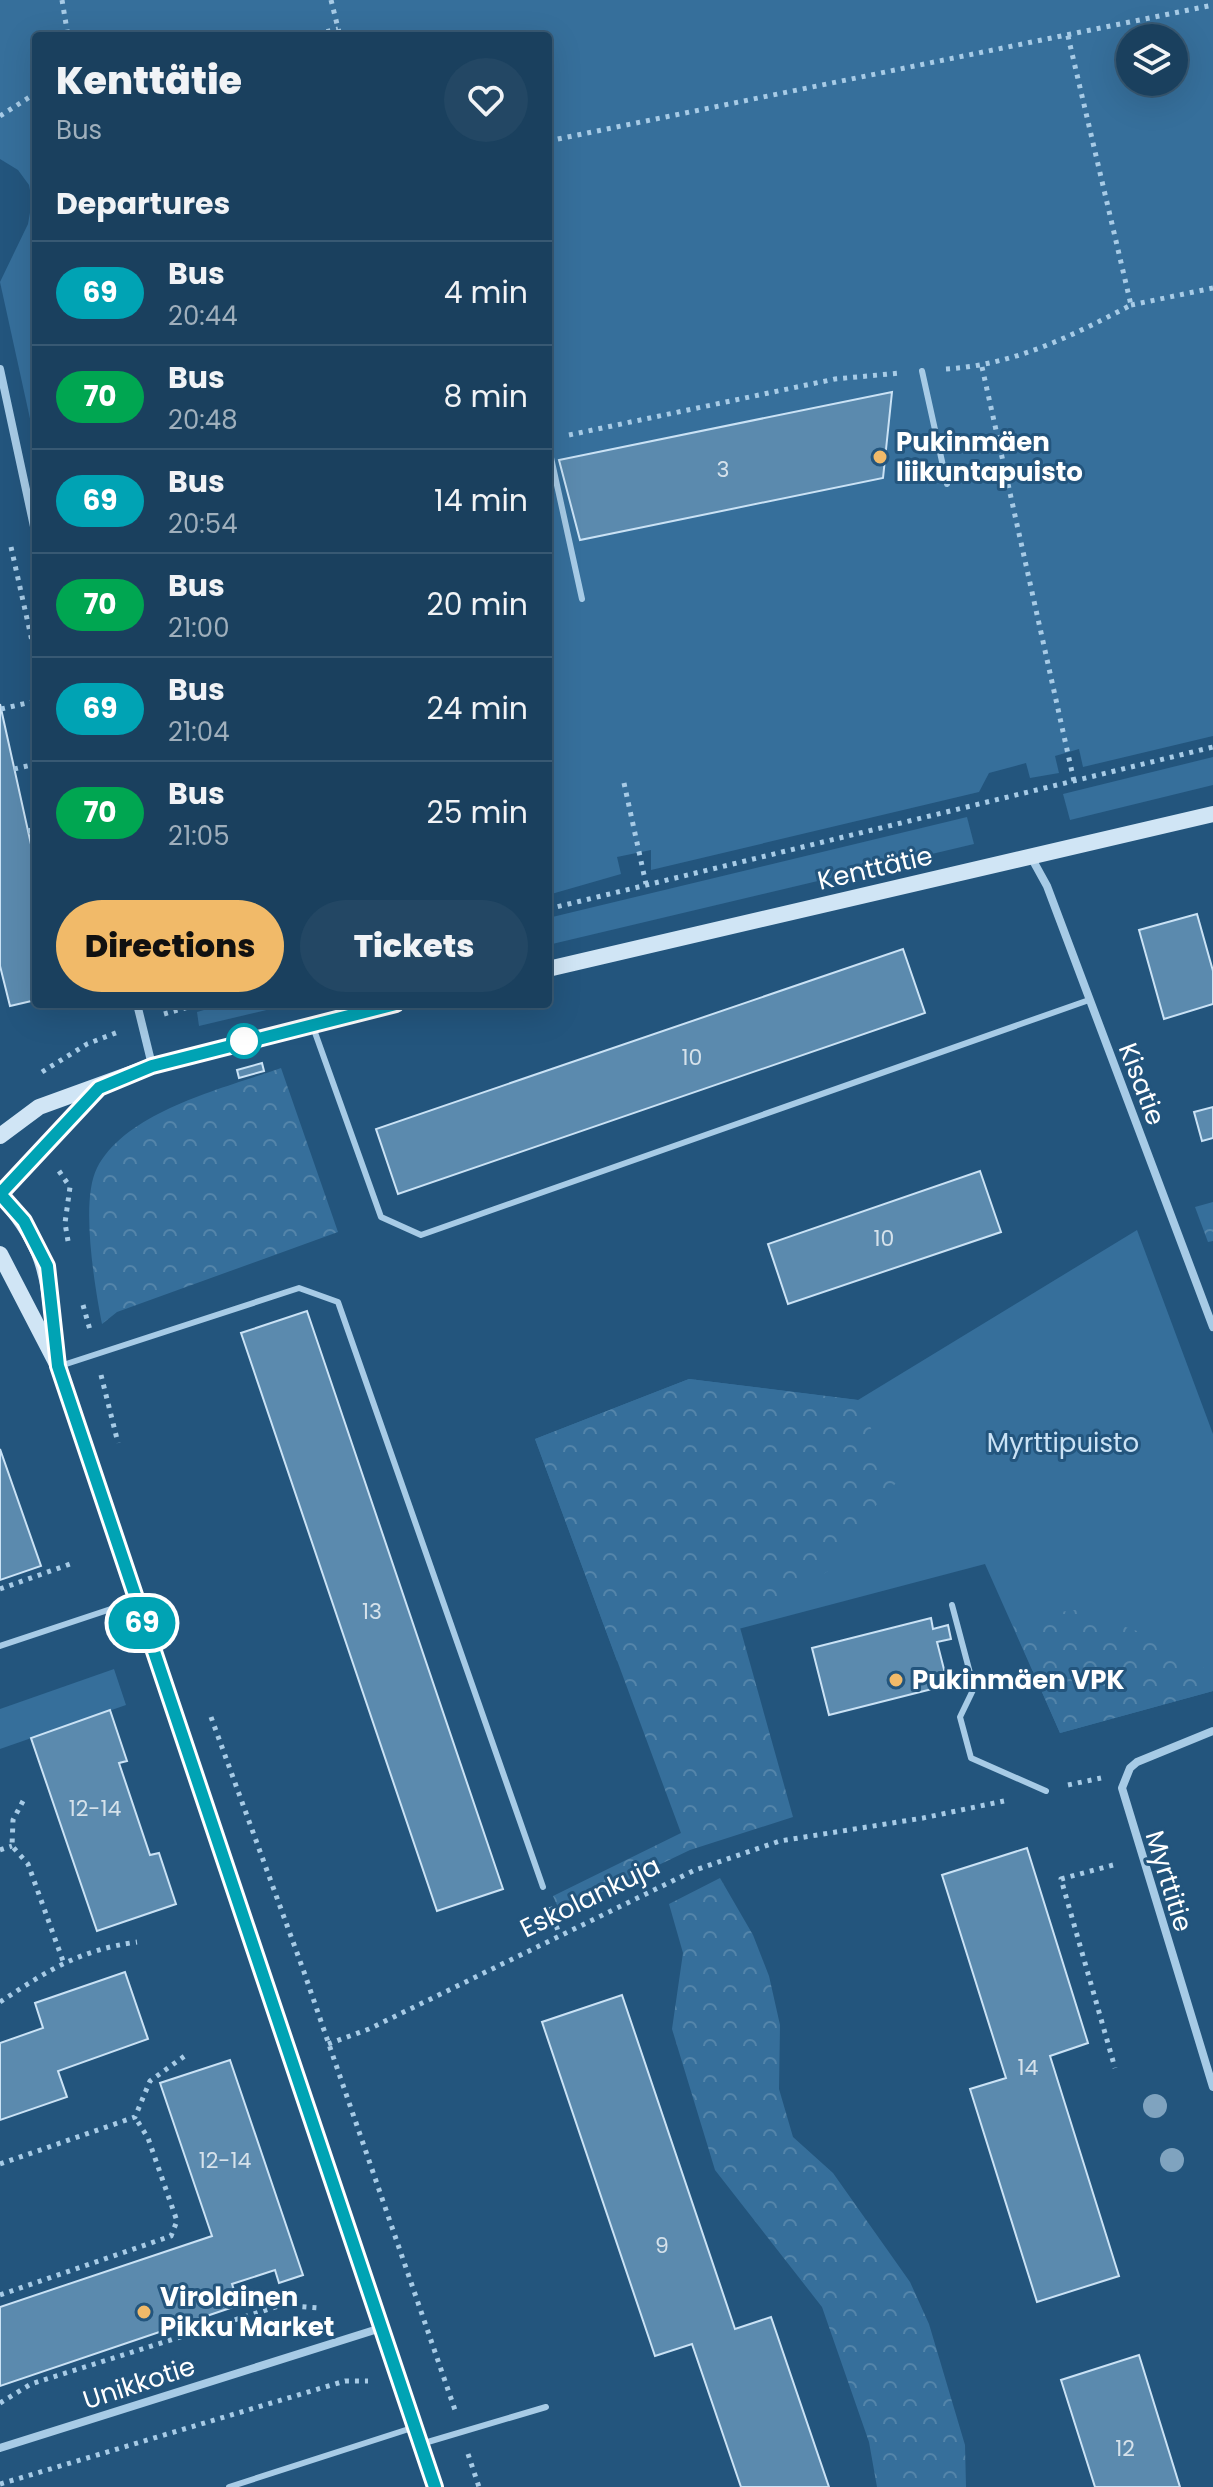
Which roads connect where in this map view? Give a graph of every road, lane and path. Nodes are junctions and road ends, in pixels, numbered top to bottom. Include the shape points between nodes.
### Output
1 (62, 0) edge
2 (331, 0) edge
3 (1213, 5) edge
4 (67, 32) edge
5 (339, 32) edge
6 (1067, 32) junction
7 (32, 96) edge
8 (0, 116) edge
9 (552, 140) edge
10 (1213, 288) edge
11 (1131, 305) junction
12 (982, 367) junction
13 (0, 369) edge
14 (922, 371) junction
15 (563, 436) dead end
16 (552, 462) edge
17 (947, 484) dead end
18 (32, 517) edge
19 (9, 540) dead end
20 (582, 599) dead end
21 (32, 641) edge
22 (32, 702) edge
23 (1, 709) edge
24 (1213, 747) edge
25 (32, 765) edge
26 (14, 769) dead end
27 (1074, 781) junction
28 (624, 783) dead end
29 (1213, 814) edge
30 (32, 830) edge
31 (28, 831) dead end
32 (1031, 857) junction
33 (646, 884) junction
34 (552, 908) edge
35 (552, 968) edge
36 (1089, 1000) junction
37 (138, 1008) edge
38 (185, 1008) edge
39 (379, 1008) edge
40 (141, 1021) junction
41 (312, 1024) junction
42 (152, 1066) junction
43 (37, 1075) dead end
44 (99, 1088) junction
45 (0, 1136) edge
46 (70, 1187) dead end
47 (0, 1194) edge
48 (0, 1254) edge
49 (70, 1255) dead end
50 (81, 1298) dead end
51 (1213, 1327) edge
52 (96, 1354) junction
53 (58, 1366) junction
54 (122, 1457) dead end
55 (73, 1563) dead end
56 (0, 1589) edge
57 (135, 1601) junction
58 (952, 1605) dead end
59 (0, 1646) edge
60 (207, 1707) dead end
61 (1213, 1731) edge
62 (1046, 1791) dead end
63 (23, 1801) dead end
64 (883, 1825) dead end
65 (12, 1846) junction
66 (0, 1850) edge
67 (1113, 1865) dead end
68 (543, 1887) dead end
69 (137, 1942) dead end
70 (63, 1961) junction
71 (0, 2002) edge
72 (328, 2044) junction
73 (186, 2055) dead end
74 (1115, 2068) dead end
75 (1213, 2087) edge
76 (135, 2117) junction
77 (0, 2164) edge
78 (0, 2295) edge
79 (319, 2308) dead end
80 (381, 2328) junction
81 (364, 2382) dead end
82 (0, 2403) edge
83 (546, 2407) dead end
84 (415, 2427) junction
85 (462, 2432) junction
86 (421, 2444) junction
87 (0, 2448) edge
88 (4, 2484) edge
89 (229, 2487) edge
90 (435, 2487) edge
91 (479, 2487) edge

1 - 4 path
2 - 5 path
3 - 6 path
6 - 9 path
6 - 11 path
7 - 8 path
10 - 11 path
11 - 12 path via 1058,343
12 - 14 path
12 - 27 path
13 - 18 street
14 - 15 path via 835,379
14 - 17 lane
16 - 20 lane
19 - 21 path
22 - 23 path
24 - 27 path
25 - 26 path
27 - 33 path
28 - 33 path
29 - 32 street, Kenttätie
30 - 31 path
32 - 35 street, Kenttätie
32 - 36 street, Kisatie
33 - 34 path
36 - 41 lane via 421,1235 381,1217
36 - 51 street, Kisatie
37 - 40 street
38 - 40 path
39 - 41 street
40 - 42 street
40 - 43 path via 87,1044
41 - 42 street
42 - 44 street
44 - 45 street via 39,1107
44 - 47 street
46 - 49 path via 65,1223
47 - 53 street via 24,1221 47,1266
48 - 53 street
50 - 52 path
52 - 53 lane
52 - 54 path
52 - 68 lane via 299,1288 338,1302
53 - 57 street
55 - 56 path
57 - 59 lane
57 - 80 street
58 - 62 lane via 974,1688 960,1717 971,1758
60 - 72 path
61 - 75 street, Myrttitie via 1137,1762 1122,1788
63 - 65 path via 13,1820
64 - 72 path, Eskolankuja via 780,1841 695,1870 369,2029
65 - 66 path
65 - 70 path via 28,1864
67 - 74 path via 1061,1879
69 - 70 path
70 - 71 path
72 - 85 path
73 - 76 path via 150,2081
76 - 77 path
76 - 78 path via 148,2138 177,2221 171,2236
79 - 82 path via 282,2305 31,2384
80 - 84 street
80 - 87 street, Unikkotie
81 - 88 path via 345,2381
83 - 85 lane
84 - 86 street
84 - 89 lane
85 - 86 lane
85 - 91 path
86 - 90 street

